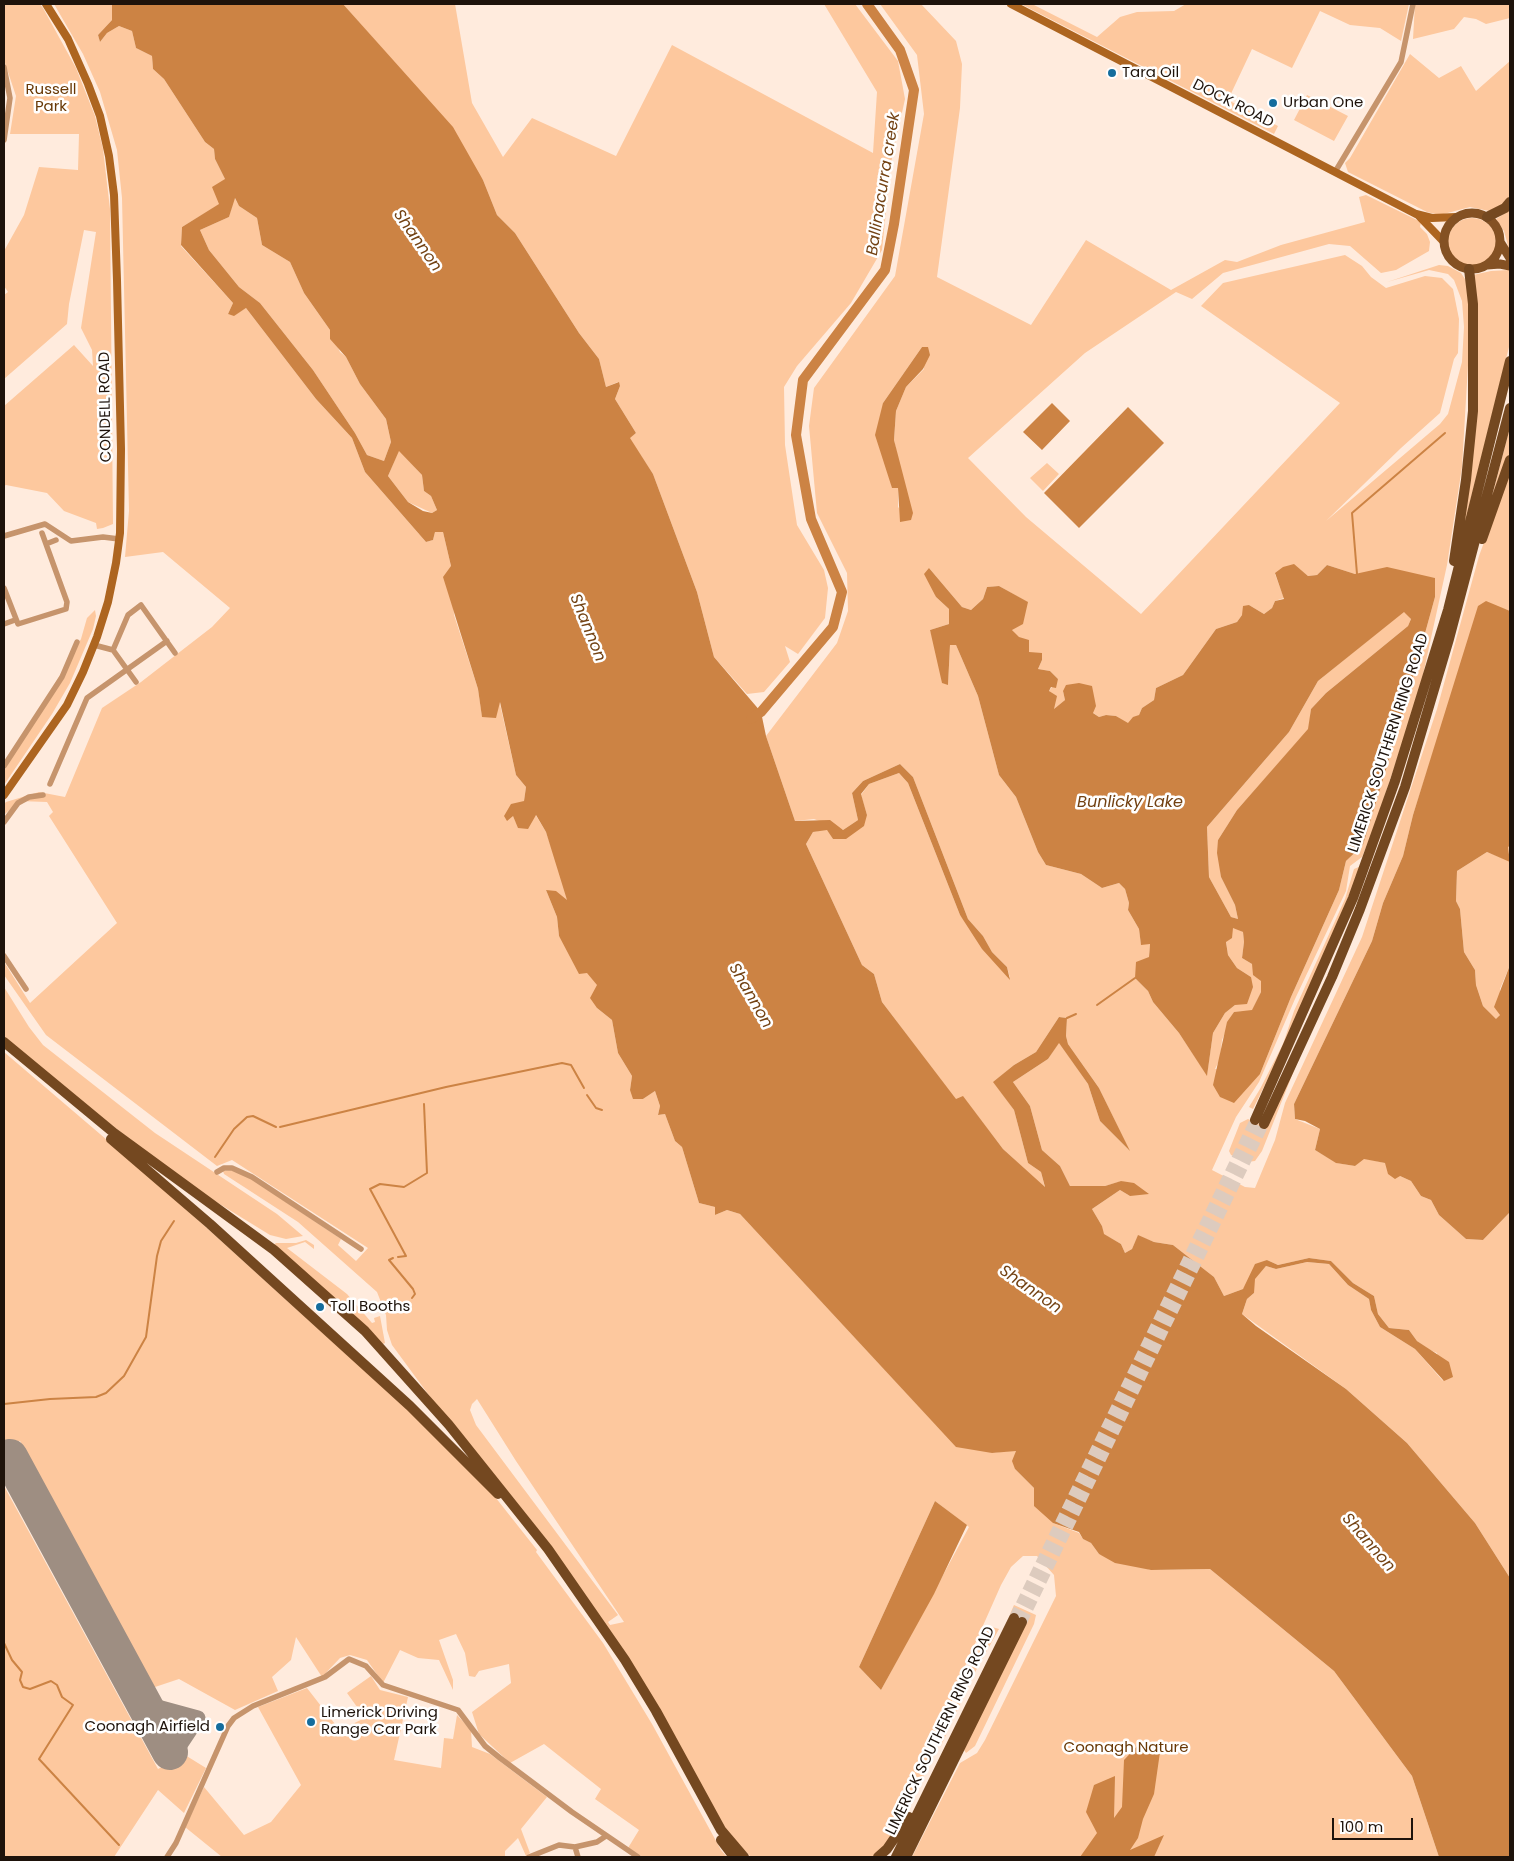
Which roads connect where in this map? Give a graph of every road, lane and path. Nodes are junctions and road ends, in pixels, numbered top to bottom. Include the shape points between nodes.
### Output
1 (46, 4) edge
2 (1010, 4) edge
3 (1413, 4) edge
4 (4, 67) edge
5 (4, 140) edge
6 (1335, 172) junction
7 (1510, 202) edge
8 (1416, 214) junction
9 (1456, 217) junction
10 (1487, 217) junction
11 (1443, 241) junction
12 (1500, 242) junction
13 (1510, 258) edge
14 (1487, 265) junction
15 (1510, 266) edge
16 (1469, 269) junction
17 (1510, 361) edge
18 (1510, 408) edge
19 (1510, 460) edge
20 (42, 533) dead end
21 (4, 536) edge
22 (119, 539) junction
23 (56, 540) dead end
24 (46, 544) junction
25 (4, 592) edge
26 (15, 620) junction
27 (4, 624) edge
28 (167, 641) junction
29 (78, 642) dead end
30 (94, 645) junction
31 (114, 650) junction
32 (175, 652) dead end
33 (127, 670) junction
34 (136, 682) dead end
35 (1416, 715) junction
36 (1424, 726) junction
37 (4, 766) edge
38 (50, 784) dead end
39 (4, 795) edge
40 (43, 795) dead end
41 (4, 822) edge
42 (4, 956) edge
43 (26, 989) dead end
44 (4, 1042) edge
45 (4, 1049) edge
46 (217, 1172) dead end
47 (360, 1249) dead end
48 (945, 1757) junction
49 (606, 1836) junction
50 (574, 1847) junction
51 (166, 1857) edge
52 (529, 1857) edge
53 (578, 1857) edge
54 (638, 1857) edge
55 (734, 1857) edge
56 (744, 1857) edge
57 (878, 1857) edge
58 (896, 1857) edge
59 (906, 1857) edge

1 - 22 main road, CONDELL ROAD via 68,38 100,116 114,195 121,494
2 - 6 main road, DOCK ROAD
3 - 6 street via 1401,62
4 - 5 street via 10,98
6 - 8 main road, DOCK ROAD
7 - 10 highway
8 - 9 main road, DOCK ROAD via 1432,218
8 - 11 main road, DOCK ROAD
9 - 10 main road via 1471,213
9 - 11 main road via 1445,232
10 - 12 main road via 1497,228
11 - 16 main road via 1450,258
12 - 13 main road
12 - 14 main road via 1496,255
14 - 15 main road
14 - 16 main road
16 - 35 highway via 1474,374 1466,480 1445,608
17 - 35 highway, LIMERICK SOUTHERN RING ROAD via 1448,610
18 - 36 highway, LIMERICK SOUTHERN RING ROAD
19 - 36 highway via 1475,559 1434,707
20 - 24 street
21 - 22 street via 45,524 70,541 103,537
22 - 30 main road, CONDELL ROAD via 108,602
23 - 24 street
24 - 26 street via 67,602 66,609 21,624
25 - 26 street
26 - 27 street
28 - 31 street via 141,605 128,615
28 - 32 street
28 - 33 street
29 - 37 street via 62,677
30 - 31 street
30 - 39 main road, CONDELL ROAD via 67,705
31 - 33 street
33 - 34 street
33 - 38 street via 87,698
35 - 36 highway, LIMERICK SOUTHERN RING ROAD via 1353,898 1259,1122 1332,977 1402,795
40 - 41 street via 18,803
42 - 43 street
44 - 56 highway via 114,1133 274,1250 365,1331 449,1425 548,1549 625,1660 721,1830
45 - 55 highway via 210,1224 410,1406 499,1495 603,1635 712,1827
46 - 47 street via 232,1168 252,1177
48 - 57 highway via 898,1834
48 - 58 highway, LIMERICK SOUTHERN RING ROAD
48 - 59 highway, LIMERICK SOUTHERN RING ROAD via 1018,1620
49 - 50 street via 597,1842
49 - 51 street via 486,1746 458,1710 383,1685 366,1666 349,1659 325,1677 253,1706 234,1718
49 - 54 street
50 - 52 street via 559,1845
50 - 53 street

